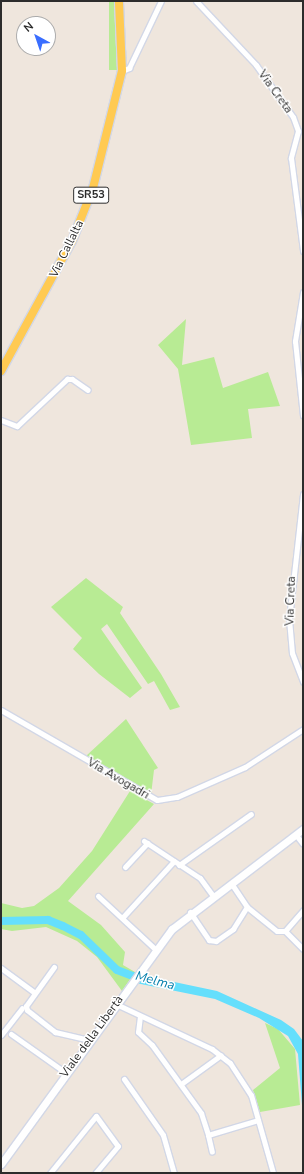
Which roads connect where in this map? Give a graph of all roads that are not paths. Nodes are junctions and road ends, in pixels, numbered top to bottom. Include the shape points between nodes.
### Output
1 (119, 1) edge
2 (162, 1) edge
3 (196, 1) edge
4 (122, 71) junction
5 (303, 251) edge
6 (303, 292) edge
7 (1, 371) edge
8 (88, 390) dead end
9 (303, 416) edge
10 (1, 420) edge
11 (303, 494) edge
12 (303, 682) edge
13 (1, 710) edge
14 (303, 729) edge
15 (251, 814) dead end
16 (303, 829) edge
17 (296, 834) junction
18 (303, 844) edge
19 (174, 861) junction
20 (179, 865) junction
21 (125, 867) dead end
22 (231, 883) junction
23 (98, 896) dead end
24 (213, 896) junction
25 (247, 907) junction
26 (303, 910) edge
27 (190, 912) junction
28 (122, 918) junction
29 (285, 931) junction
30 (155, 949) junction
31 (303, 949) edge
32 (54, 967) dead end
33 (1, 968) edge
34 (35, 993) junction
35 (116, 1004) junction
36 (24, 1007) junction
37 (140, 1016) junction
38 (11, 1034) dead end
39 (1, 1035) edge
40 (90, 1040) junction
41 (221, 1055) junction
42 (66, 1073) junction
43 (124, 1078) dead end
44 (180, 1084) junction
45 (258, 1120) junction
46 (208, 1135) junction
47 (212, 1152) dead end
48 (1, 1164) edge
49 (50, 1173) edge
50 (95, 1173) edge
51 (174, 1173) edge
52 (273, 1173) edge

1 - 4 main road, Via Callalta / SR53
2 - 4 street via 130,68
3 - 5 street, Via Creta via 256,65 295,121 298,137 291,158
4 - 7 main road, Via Callalta / SR53 via 103,154 83,215 48,289
6 - 9 street via 294,347
8 - 10 street via 68,379 17,426
11 - 12 street, Via Creta via 289,619 292,652
13 - 14 street, Via Avogadri via 149,798 157,800 177,797 245,767
15 - 20 street
16 - 17 street, Viale della Libertà
17 - 18 street
17 - 22 street, Viale della Libertà
19 - 20 street
19 - 21 street via 145,842
19 - 28 street
20 - 24 street via 200,878
22 - 24 street, Viale della Libertà
22 - 25 street
23 - 28 street
24 - 27 street, Viale della Libertà
25 - 27 street via 233,929 216,941 209,940
25 - 29 street via 277,932
26 - 29 street
27 - 30 street, Viale della Libertà
28 - 30 street
29 - 31 street
30 - 35 street, Viale della Libertà
32 - 34 street
33 - 34 street
34 - 36 street
35 - 37 street
35 - 40 street, Viale della Libertà
36 - 39 street
36 - 40 street via 37,1020 56,1032
37 - 41 street
37 - 44 street via 138,1032 152,1044
38 - 42 street
40 - 42 street, Viale della Libertà
41 - 44 street
41 - 45 street via 243,1079
42 - 48 street, Viale della Libertà
43 - 51 street via 163,1135
44 - 46 street via 201,1113
45 - 46 street
45 - 52 street
46 - 47 street
49 - 50 street via 96,1116 118,1146

